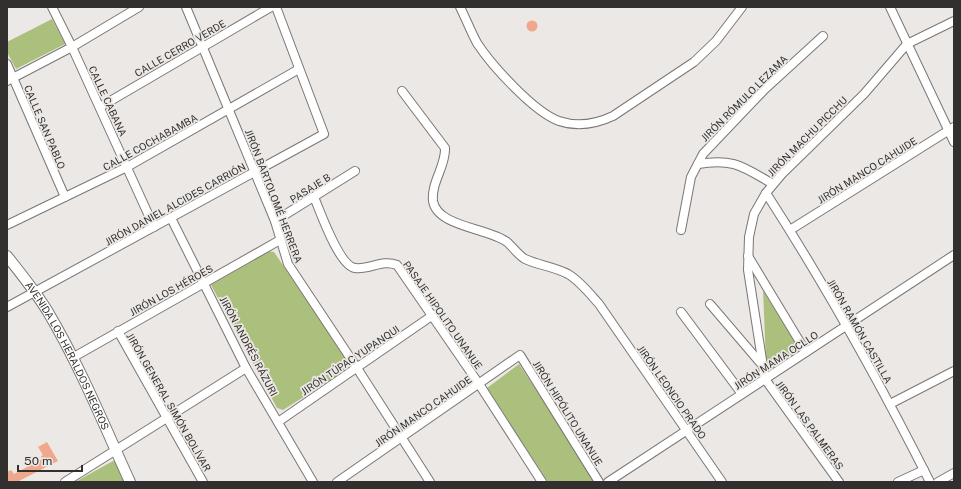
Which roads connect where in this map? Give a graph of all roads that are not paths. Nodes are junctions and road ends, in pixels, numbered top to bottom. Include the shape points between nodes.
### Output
1 (52, 7) edge
2 (139, 7) edge
3 (186, 7) edge
4 (271, 7) edge
5 (276, 7) edge
6 (460, 7) edge
7 (742, 7) edge
8 (890, 7) edge
9 (954, 21) edge
10 (823, 36) dead end
11 (907, 44) junction
12 (202, 46) junction
13 (72, 47) junction
14 (7, 64) edge
15 (299, 69) junction
16 (10, 80) edge
17 (402, 91) dead end
18 (100, 107) junction
19 (228, 110) junction
20 (951, 128) edge
21 (954, 142) edge
22 (698, 164) junction
23 (127, 168) junction
24 (355, 171) dead end
25 (254, 172) junction
26 (773, 184) junction
27 (766, 193) junction
28 (65, 197) junction
29 (314, 197) junction
30 (171, 218) junction
31 (275, 221) junction
32 (7, 225) edge
33 (154, 227) junction
34 (681, 230) dead end
35 (790, 230) junction
36 (280, 240) junction
37 (954, 255) edge
38 (7, 256) edge
39 (748, 256) junction
40 (204, 283) junction
41 (35, 291) junction
42 (710, 304) dead end
43 (7, 307) edge
44 (681, 312) dead end
45 (433, 315) junction
46 (846, 326) junction
47 (118, 332) junction
48 (806, 352) junction
49 (520, 355) joint
50 (72, 358) junction
51 (763, 366) junction
52 (246, 368) junction
53 (357, 368) junction
54 (954, 370) edge
55 (765, 379) junction
56 (479, 384) junction
57 (742, 394) junction
58 (890, 404) junction
59 (167, 418) junction
60 (278, 422) junction
61 (686, 431) junction
62 (401, 438) junction
63 (116, 450) junction
64 (924, 470) junction
65 (954, 473) edge
66 (65, 482) edge
67 (130, 482) edge
68 (203, 482) edge
69 (313, 482) edge
70 (337, 482) edge
71 (430, 482) edge
72 (542, 482) edge
73 (599, 482) edge
74 (608, 482) edge
75 (722, 482) edge
76 (839, 482) edge
77 (898, 482) edge
78 (930, 482) edge
79 (938, 482) edge

1 - 13 street, CALLE CABANA
2 - 13 street
3 - 12 street, JIRÓN BARTOLOMÉ HERRERA
4 - 12 street, CALLE CERRO VERDE
5 - 15 street
6 - 7 street via 477,43 518,91 536,107 559,121 578,124 598,123 613,116 694,62 716,41
8 - 11 street
9 - 11 street, JIRÓN MACHU PICCHU
10 - 22 street, JIRÓN RÓMULO LEZAMA via 727,127 703,154
11 - 20 street
11 - 26 street, JIRÓN MACHU PICCHU via 864,94
12 - 18 street, CALLE CERRO VERDE
12 - 19 street, JIRÓN BARTOLOMÉ HERRERA
13 - 16 street
13 - 18 street, CALLE CABANA
14 - 16 street, CALLE SAN PABLO
15 - 19 street, CALLE COCHABAMBA
15 - 25 street, JIRÓN DANIEL ALCIDES CARRIÓN via 324,134
16 - 28 street, CALLE SAN PABLO
17 - 61 street, JIRÓN LEONCIO PRADO via 445,148 446,157 434,188 433,200 436,209 445,217 468,228 485,231 507,242 523,258 568,274 578,281 606,314
18 - 23 street, CALLE CABANA
19 - 23 street, CALLE COCHABAMBA
19 - 25 street, JIRÓN BARTOLOMÉ HERRERA
20 - 21 street
20 - 35 street, JIRÓN MANCO CAHUIDE
22 - 26 street via 716,161 736,164
22 - 34 street, JIRÓN RÓMULO LEZAMA via 691,177
23 - 28 street, CALLE COCHABAMBA
23 - 33 street, CALLE CABANA
24 - 29 street, PASAJE B
25 - 30 street, JIRÓN DANIEL ALCIDES CARRIÓN
25 - 31 street, JIRÓN BARTOLOMÉ HERRERA
26 - 27 street, JIRÓN MACHU PICCHU
27 - 35 street, JIRÓN RAMÓN CASTILLA
27 - 39 street, JIRÓN MACHU PICCHU via 754,214
28 - 32 street, CALLE COCHABAMBA
29 - 31 street, PASAJE B
29 - 45 street, PASAJE HIPOLITO UNANUE via 345,262 356,268 390,262 397,265
30 - 33 street, JIRÓN DANIEL ALCIDES CARRIÓN
30 - 40 street, JIRÓN ANDRÉS RÁZURI
31 - 36 street, JIRÓN BARTOLOMÉ HERRERA
33 - 41 street, JIRÓN DANIEL ALCIDES CARRIÓN
35 - 46 street, JIRÓN RAMÓN CASTILLA
36 - 40 street, JIRÓN LOS HÉROES
36 - 53 street, JIRÓN BARTOLOMÉ HERRERA via 288,264
37 - 46 street, JIRÓN MAMA OCLLO
38 - 41 street, AVENIDA LOS HERALDOS NEGROS
39 - 48 street
39 - 51 street, JIRÓN MACHU PICCHU
40 - 47 street, JIRÓN LOS HÉROES
40 - 52 street, JIRÓN ANDRÉS RÁZURI
41 - 43 street, JIRÓN DANIEL ALCIDES CARRIÓN
41 - 50 street, AVENIDA LOS HERALDOS NEGROS
42 - 51 street
44 - 57 street
45 - 53 street, JIRÓN TÚPAC YUPANQUI
45 - 56 street, PASAJE HIPOLITO UNANUE
46 - 48 street, JIRÓN MAMA OCLLO
46 - 58 street, JIRÓN RAMÓN CASTILLA
47 - 50 street, JIRÓN LOS HÉROES
47 - 59 street, JIRÓN GENERAL SIMÓN BOLÍVAR
48 - 55 street, JIRÓN MAMA OCLLO
49 - 56 street, JIRÓN MANCO CAHUIDE
49 - 73 street, JIRÓN HIPÓLITO UNANUE
50 - 63 street, AVENIDA LOS HERALDOS NEGROS
51 - 55 street, JIRÓN MACHU PICCHU
52 - 59 street
52 - 60 street, JIRÓN ANDRÉS RÁZURI
53 - 60 street, JIRÓN TÚPAC YUPANQUI
53 - 62 street, JIRÓN BARTOLOMÉ HERRERA
54 - 58 street
55 - 57 street, JIRÓN MAMA OCLLO
55 - 76 street, JIRÓN LAS PALMERAS
56 - 62 street, JIRÓN MANCO CAHUIDE
56 - 72 street, PASAJE HIPOLITO UNANUE
57 - 61 street, JIRÓN MAMA OCLLO
58 - 64 street, JIRÓN RAMÓN CASTILLA
59 - 63 street
59 - 68 street, JIRÓN GENERAL SIMÓN BOLÍVAR
60 - 69 street, JIRÓN ANDRÉS RÁZURI
61 - 74 street, JIRÓN MAMA OCLLO
61 - 75 street, JIRÓN LEONCIO PRADO
62 - 70 street, JIRÓN MANCO CAHUIDE
62 - 71 street, JIRÓN BARTOLOMÉ HERRERA
63 - 66 street
63 - 67 street, AVENIDA LOS HERALDOS NEGROS
64 - 77 street
64 - 78 street, JIRÓN RAMÓN CASTILLA
65 - 79 street

